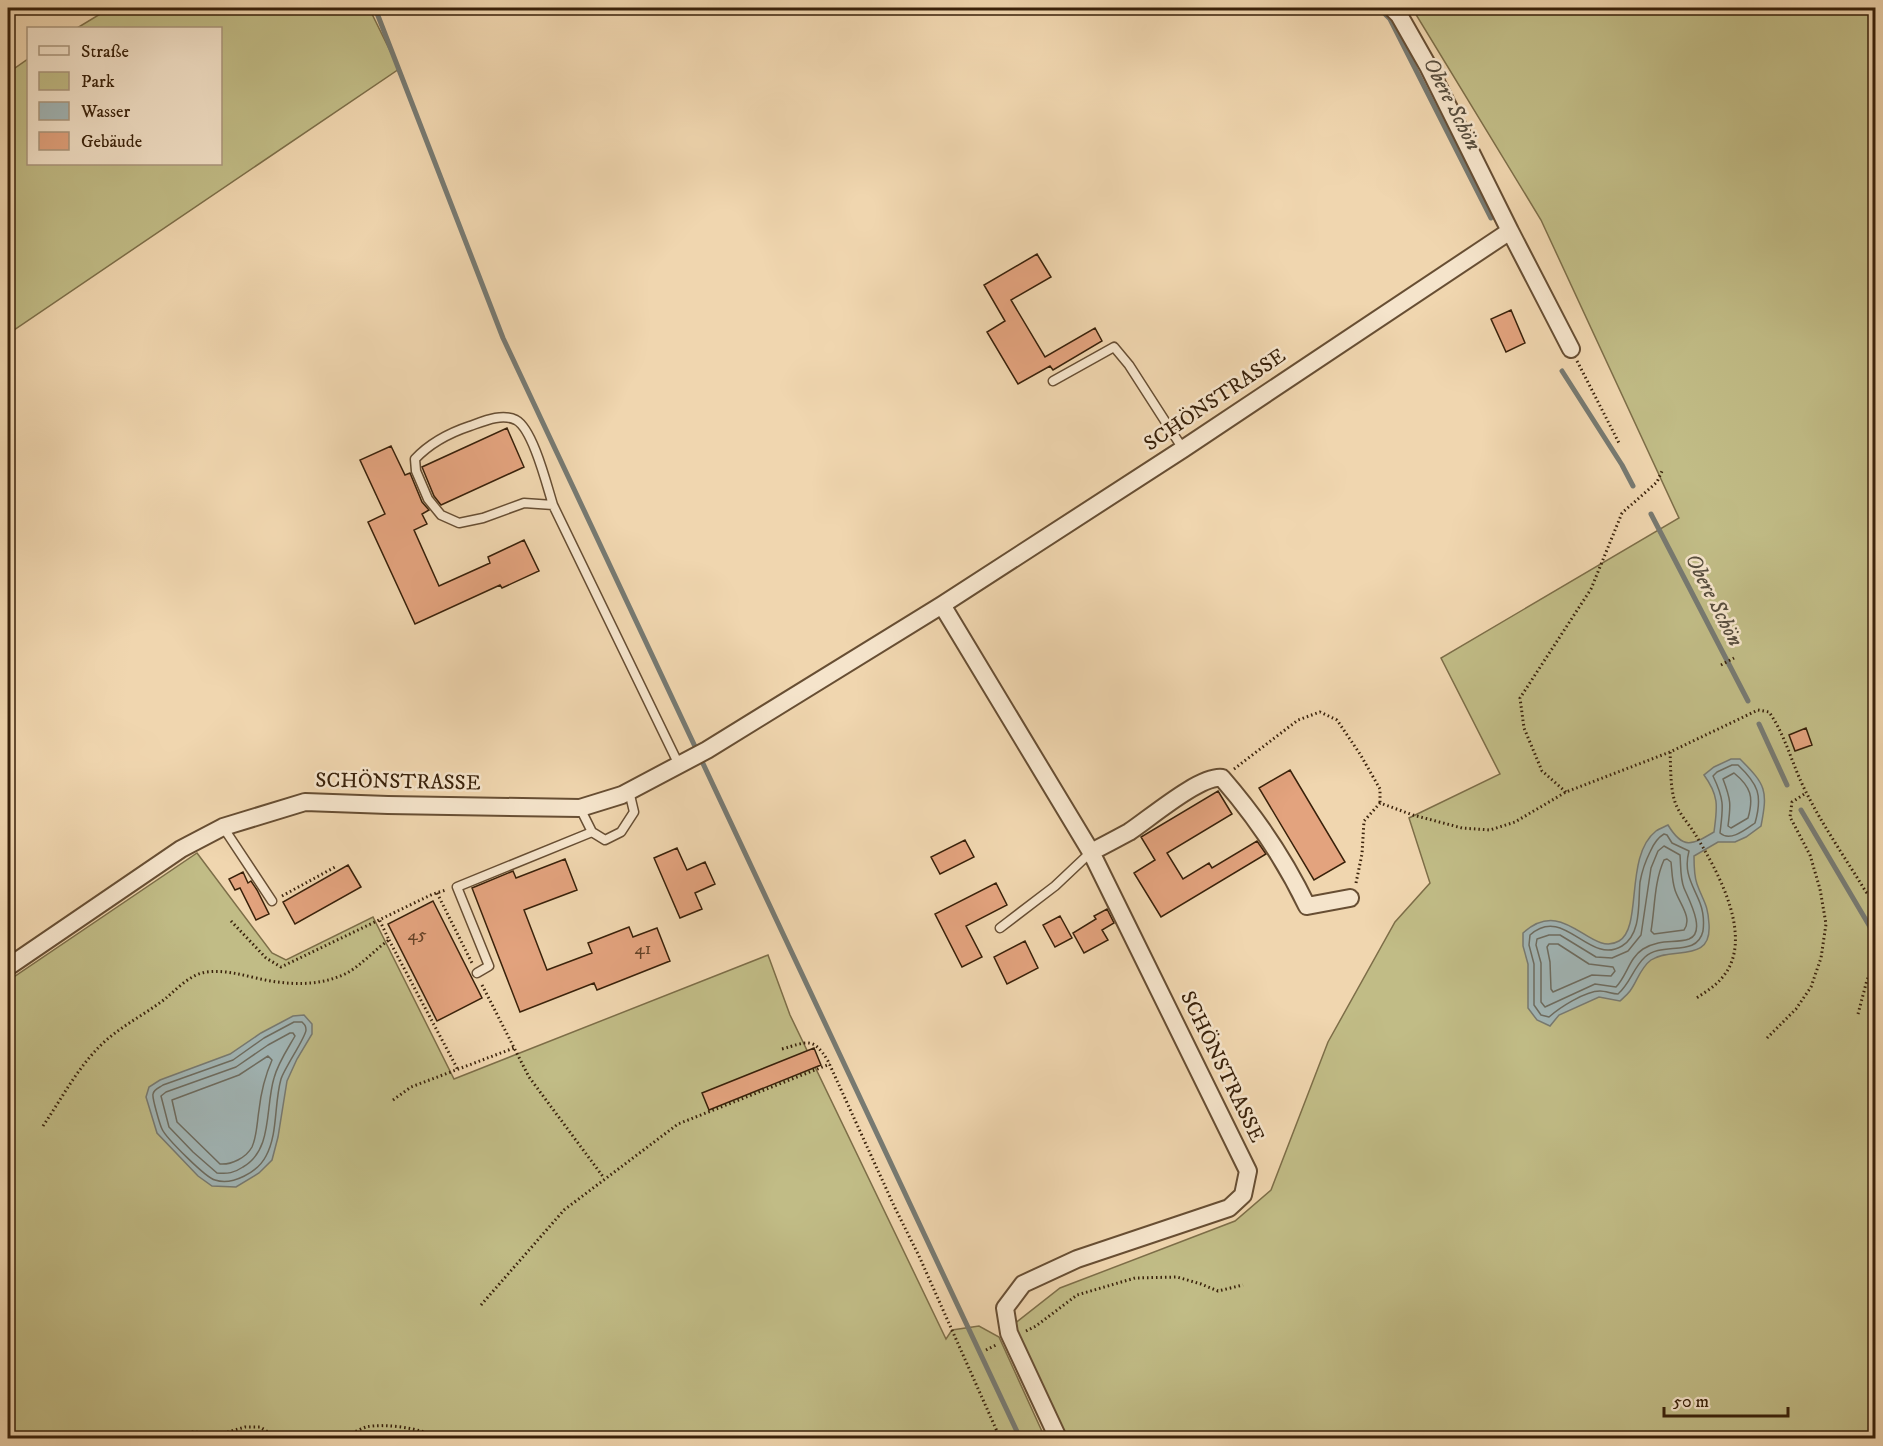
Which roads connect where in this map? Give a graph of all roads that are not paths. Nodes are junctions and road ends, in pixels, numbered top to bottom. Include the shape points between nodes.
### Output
1 (1392, 8) edge
2 (1510, 231) junction
3 (1571, 349) road end
4 (1053, 381) dead end
5 (1183, 449) junction
6 (553, 505) junction
7 (942, 605) junction
8 (684, 762) junction
9 (630, 791) junction
10 (580, 808) junction
11 (223, 827) junction
12 (592, 832) junction
13 (1091, 852) junction
14 (1350, 898) road end
15 (272, 901) road end
16 (1000, 928) dead end
17 (8, 967) edge
18 (477, 973) road end
19 (1058, 1438) edge

1 - 2 street via 1428,66
2 - 3 street
2 - 5 street, SCHÖNSTRASSE
4 - 5 lane via 1114,347
5 - 7 street, SCHÖNSTRASSE
6 - 6 lane via 524,503 459,523 441,515 428,499 415,459 425,447 451,432 491,419 517,420 527,431
6 - 8 lane
7 - 8 street, SCHÖNSTRASSE
7 - 13 street, SCHÖNSTRASSE
8 - 9 street, SCHÖNSTRASSE
9 - 10 street, SCHÖNSTRASSE
9 - 12 lane via 634,812 621,832 605,840
10 - 11 street, SCHÖNSTRASSE via 305,802
10 - 12 lane
11 - 15 lane
11 - 17 street, SCHÖNSTRASSE via 180,849
12 - 18 lane via 458,886 489,966
13 - 14 street via 1193,787 1215,777 1222,778 1249,809 1307,906
13 - 16 lane via 1055,886
13 - 19 street, SCHÖNSTRASSE via 1248,1171 1243,1195 1229,1208 1077,1259 1023,1284 1005,1308 1012,1338

